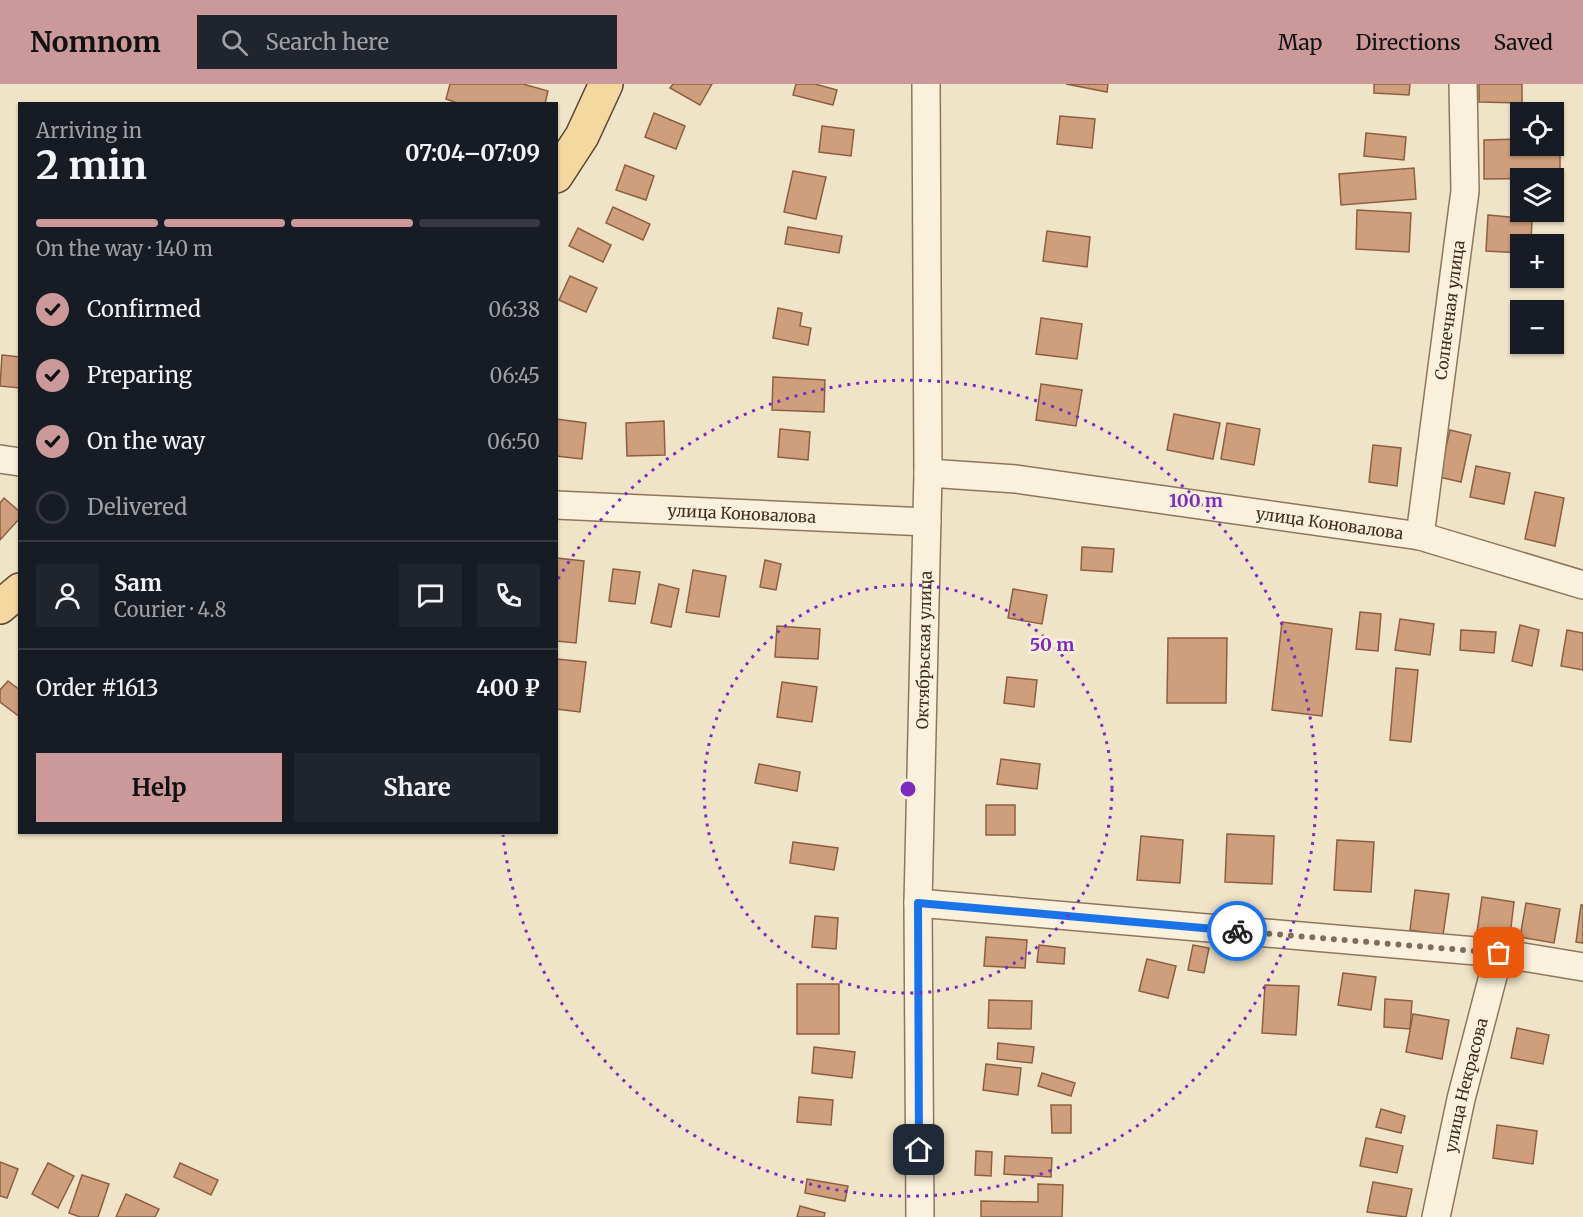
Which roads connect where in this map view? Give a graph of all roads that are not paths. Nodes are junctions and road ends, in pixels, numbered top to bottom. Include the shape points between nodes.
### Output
1 (606, 84) edge
2 (926, 84) edge
3 (1463, 84) edge
4 (558, 173) edge
5 (0, 459) edge
6 (18, 462) edge
7 (928, 472) junction
8 (558, 505) edge
9 (927, 522) junction
10 (1419, 536) junction
11 (1583, 585) edge
12 (18, 592) edge
13 (0, 607) edge
14 (918, 903) junction
15 (1499, 953) junction
16 (1583, 967) edge
17 (920, 1217) edge
18 (1436, 1217) edge

1 - 4 main road via 582,136
2 - 7 street, Октябрьская улица
3 - 10 street, Солнечная улица via 1465,191
5 - 6 street
7 - 9 street, Октябрьская улица
7 - 10 street, улица Коновалова via 1016,479
8 - 9 street, улица Коновалова
9 - 14 street, Октябрьская улица
10 - 11 street, улица Коновалова
12 - 13 main road
14 - 15 street
14 - 17 street, Октябрьская улица
15 - 16 street
15 - 18 street, улица Некрасова via 1461,1099

